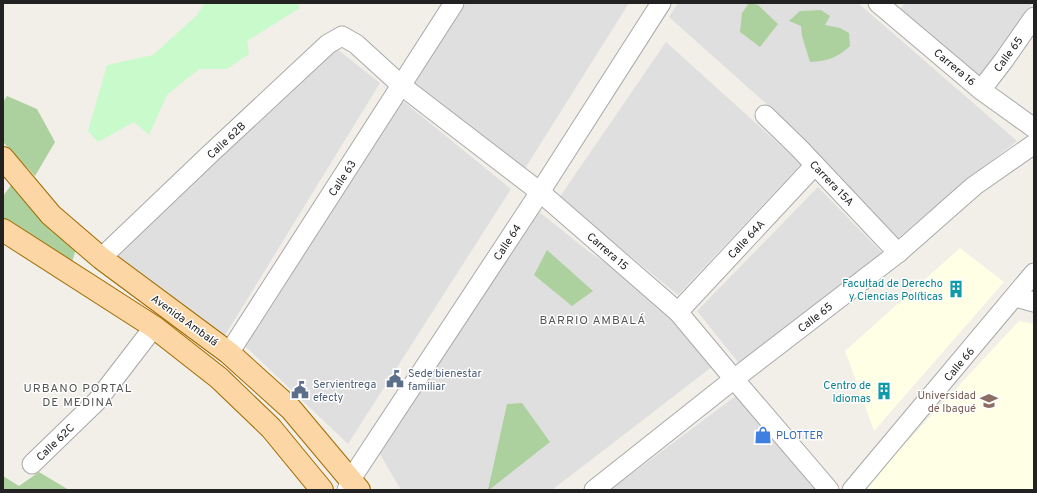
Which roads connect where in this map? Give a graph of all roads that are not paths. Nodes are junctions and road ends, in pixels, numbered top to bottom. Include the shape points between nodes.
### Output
1 (454, 3) edge
2 (661, 3) edge
3 (885, 5) edge
4 (1034, 17) edge
5 (356, 44) joint
6 (402, 86) junction
7 (981, 90) junction
8 (765, 115) dead end
9 (1034, 128) edge
10 (1034, 144) edge
11 (3, 158) edge
12 (815, 165) junction
13 (540, 192) junction
14 (3, 230) edge
15 (898, 253) junction
16 (101, 258) junction
17 (1034, 273) edge
18 (1016, 297) junction
19 (1034, 302) edge
20 (678, 312) junction
21 (154, 327) junction
22 (229, 353) junction
23 (734, 379) junction
24 (32, 464) dead end
25 (352, 486) edge
26 (322, 490) edge
27 (594, 490) edge
28 (829, 490) edge
29 (852, 490) edge

1 - 6 street, Calle 63
2 - 13 street, Calle 64
3 - 7 street, Carrera 16
4 - 7 street, Calle 65
5 - 6 street, Carrera 15
5 - 16 street, Calle 62B via 342,36 328,44
6 - 13 street, Carrera 15
6 - 22 street, Calle 63
7 - 9 street, Carrera 16
8 - 12 street, Carrera 15A
10 - 15 street, Calle 65 via 974,186
11 - 16 main road, Avenida Ambalá via 51,216
12 - 15 street, Carrera 15A
12 - 20 street, Calle 64A
13 - 20 street, Carrera 15
13 - 25 street, Calle 64
14 - 21 main road
15 - 23 street, Calle 65
16 - 22 main road, Avenida Ambalá
17 - 18 street, Calle 66
18 - 19 street
18 - 29 street, Calle 66
20 - 23 street, Carrera 15
21 - 24 street, Calle 62C via 97,401
21 - 26 main road via 219,378 271,428
22 - 25 main road, Avenida Ambalá via 291,409
23 - 27 street, Calle 65
23 - 28 street, Carrera 15

